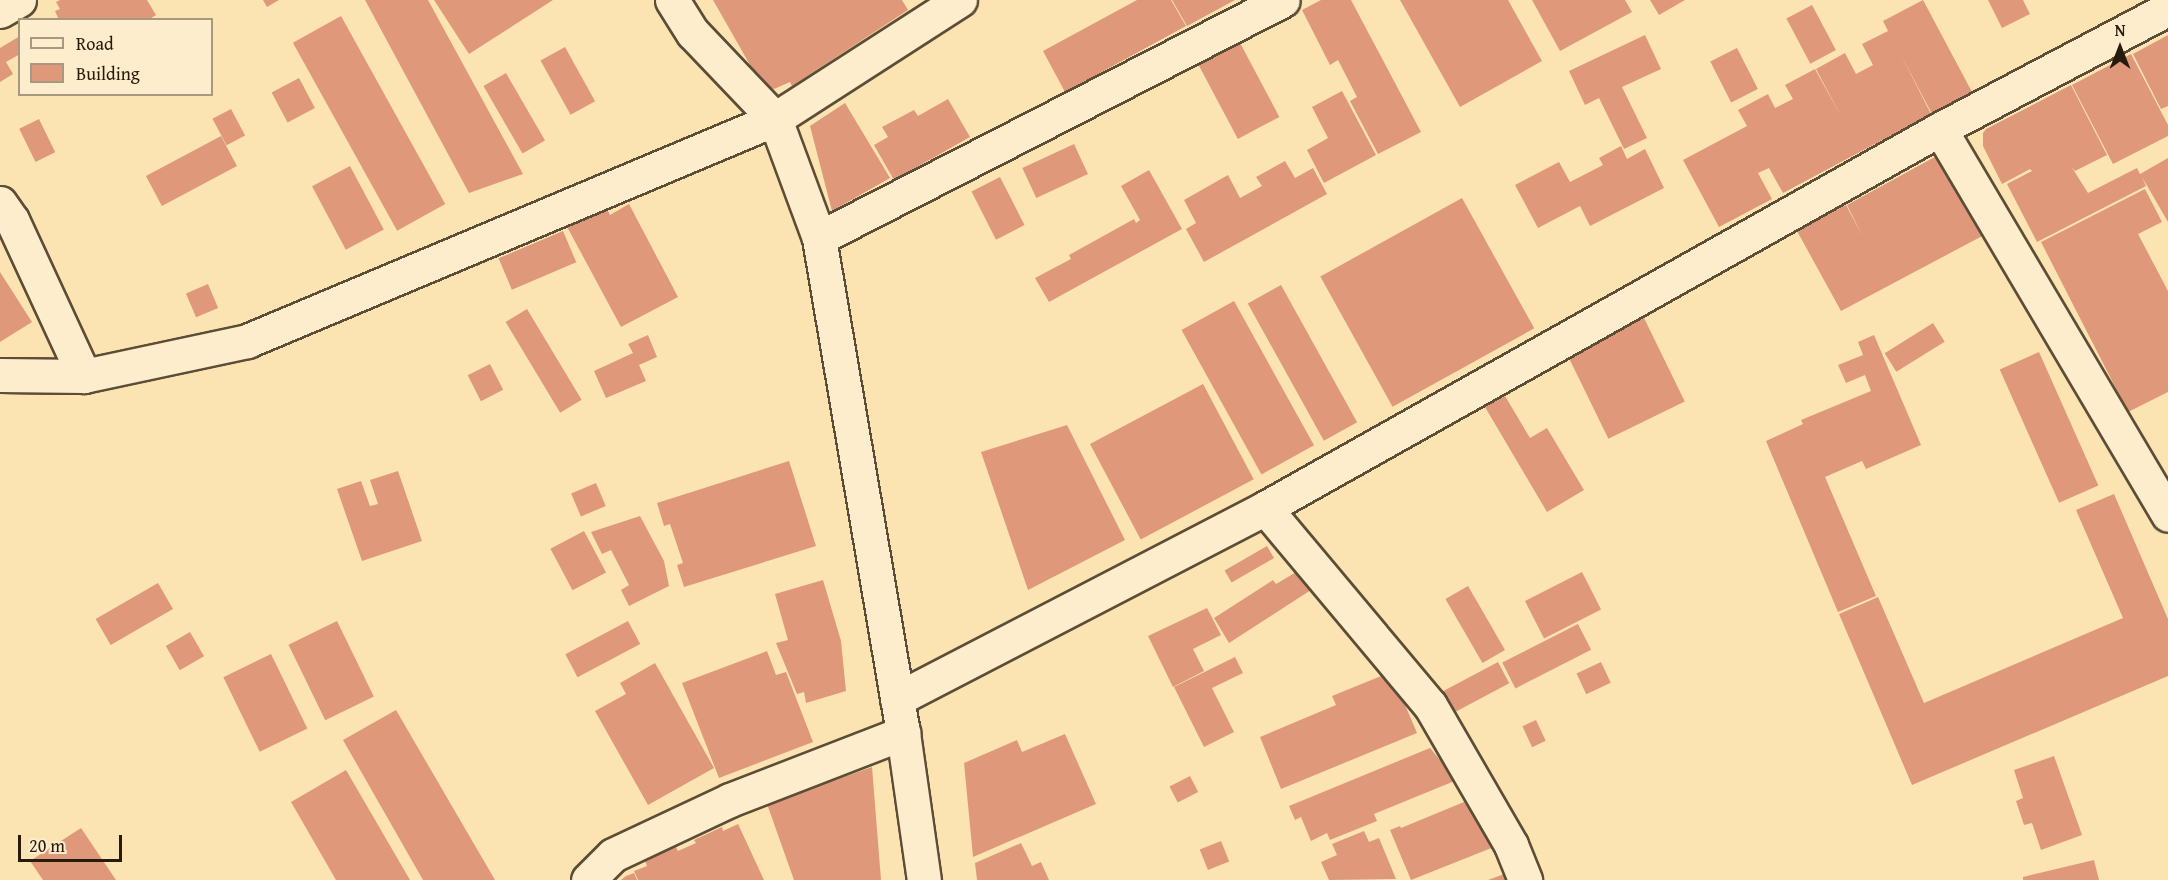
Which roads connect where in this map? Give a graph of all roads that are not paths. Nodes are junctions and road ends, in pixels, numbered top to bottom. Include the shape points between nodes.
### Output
1 (18, 0) edge
2 (672, 0) edge
3 (960, 0) edge
4 (1283, 0) edge
5 (2168, 9) edge
6 (0, 11) edge
7 (775, 119) junction
8 (1940, 129) junction
9 (0, 203) edge
10 (819, 238) junction
11 (0, 375) edge
12 (84, 376) junction
13 (1265, 508) junction
14 (2168, 515) edge
15 (897, 699) junction
16 (903, 733) junction
17 (588, 880) edge
18 (924, 880) edge
19 (1526, 880) edge

1 - 6 street
2 - 7 street via 693,33
3 - 7 street
4 - 10 street
5 - 8 street
7 - 10 street
7 - 12 street via 247,341
8 - 13 street
8 - 14 street
9 - 12 street via 12,220
10 - 15 street
11 - 12 street
13 - 15 street
13 - 19 street via 1430,705 1511,845
15 - 16 street
16 - 17 street via 730,800 613,855
16 - 18 street

